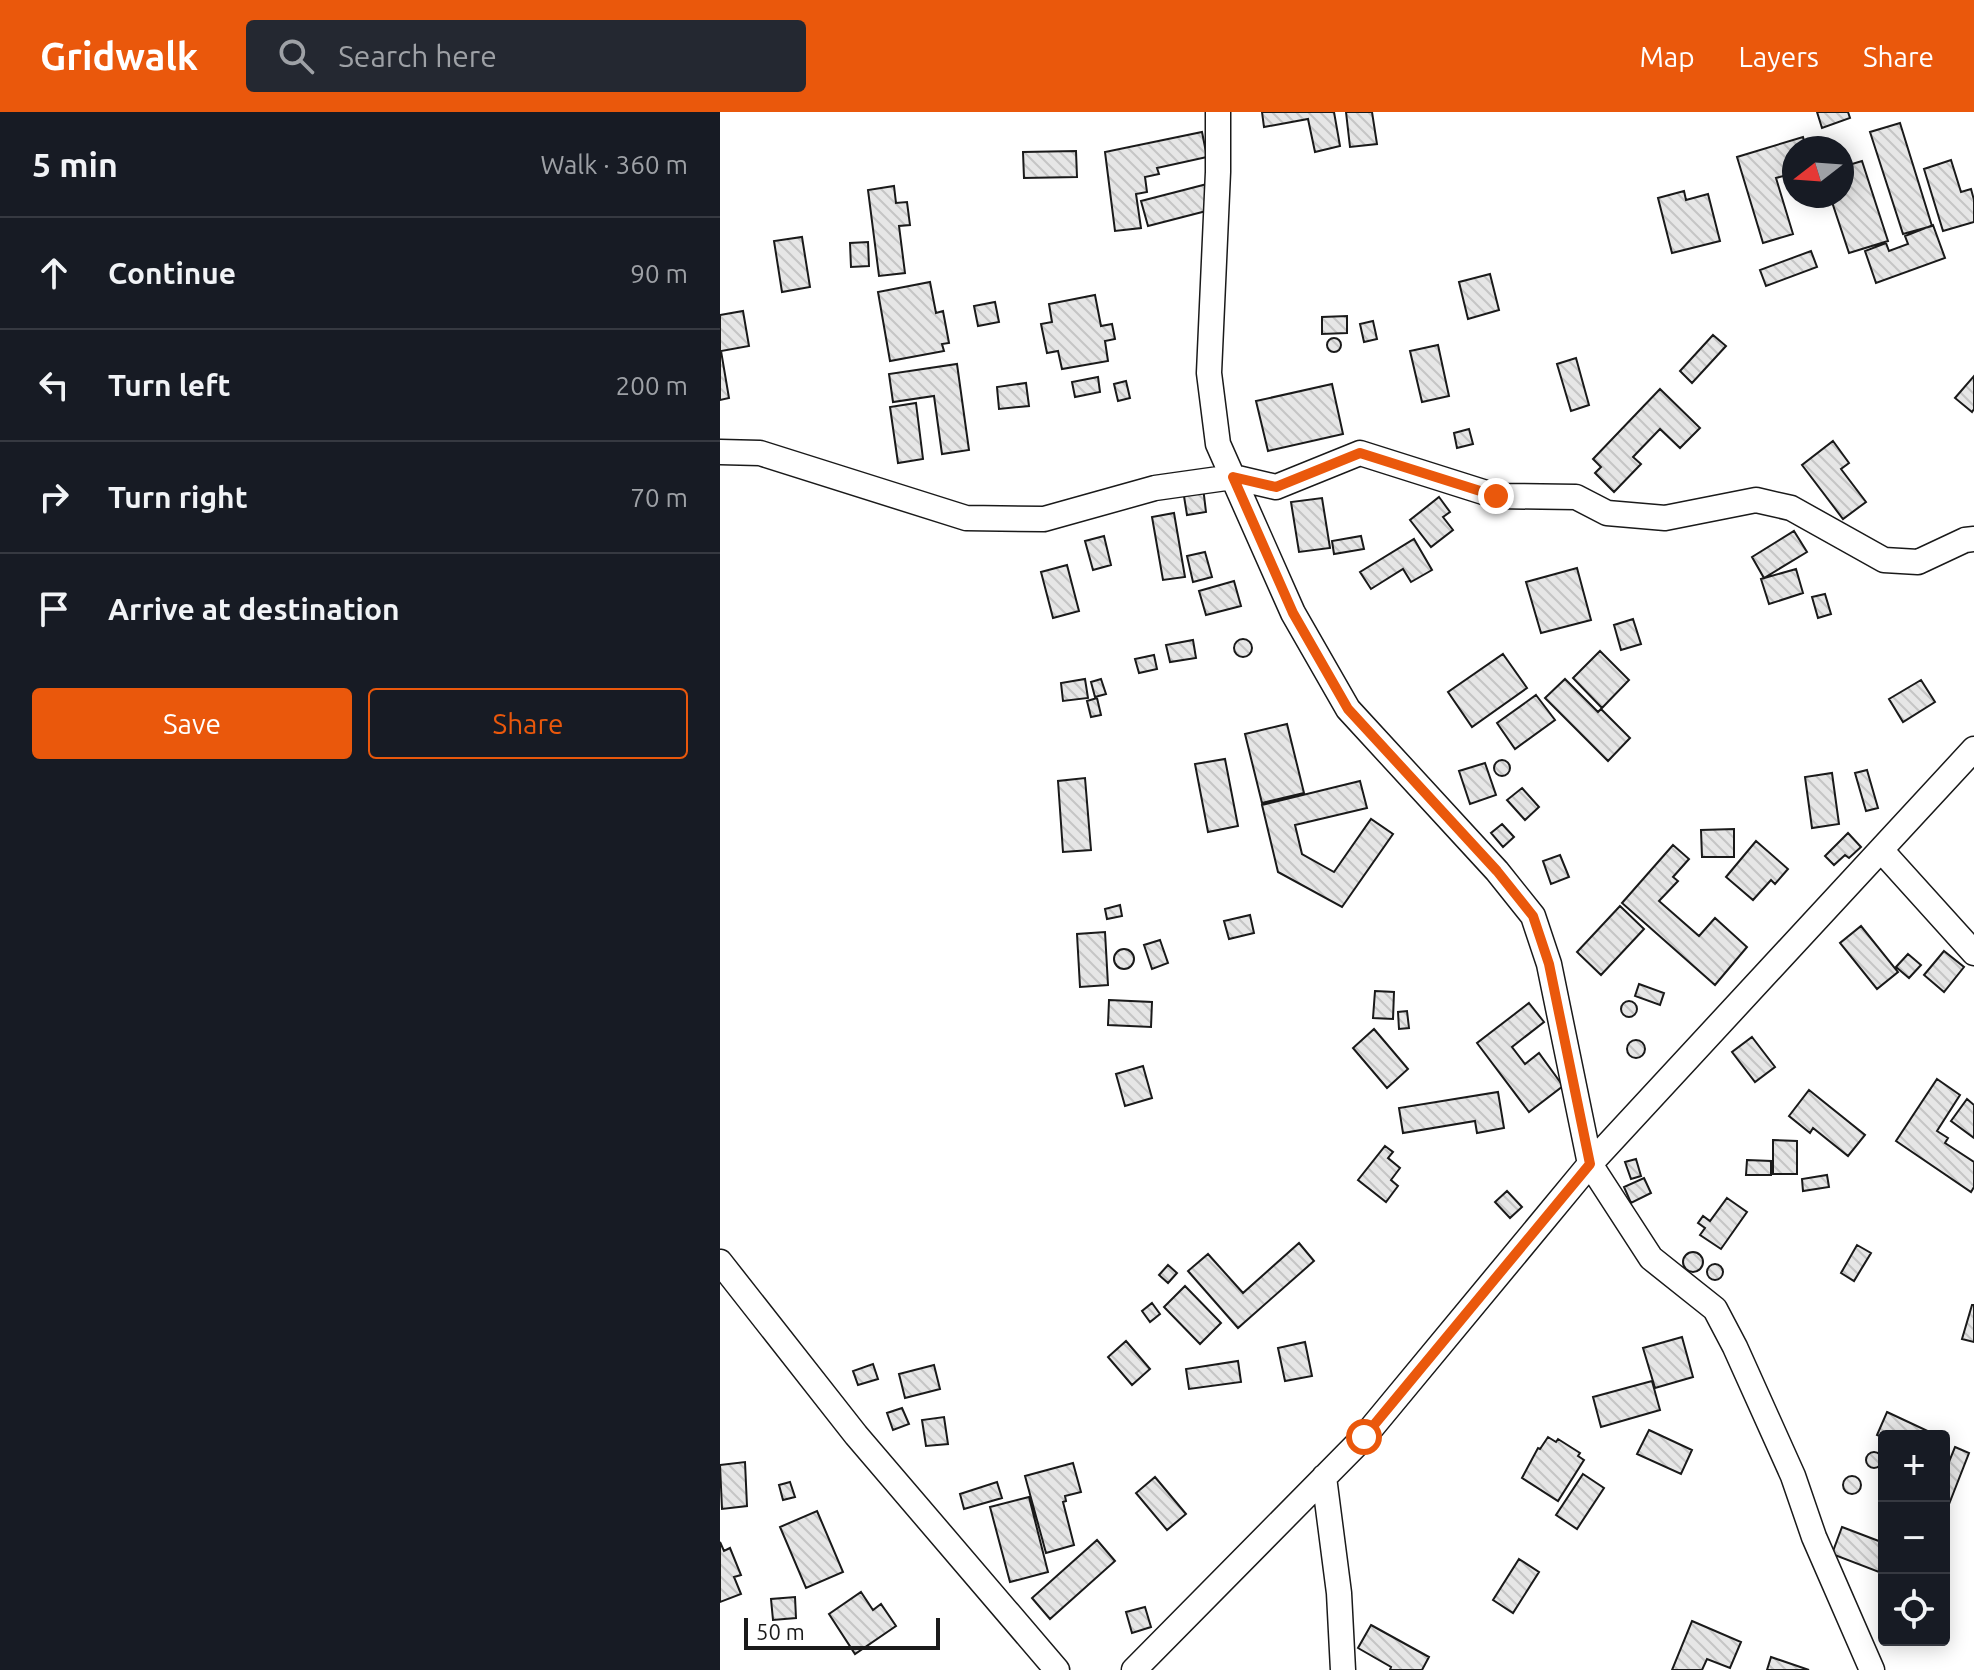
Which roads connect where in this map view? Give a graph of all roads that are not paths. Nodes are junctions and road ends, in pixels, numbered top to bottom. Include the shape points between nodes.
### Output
1 (1218, 112) edge
2 (720, 452) edge
3 (1233, 477) junction
4 (1974, 539) edge
5 (1974, 749) edge
6 (1881, 850) junction
7 (1974, 953) edge
8 (1590, 1164) junction
9 (720, 1262) edge
10 (1324, 1477) junction
11 (1140, 1668) edge
12 (1057, 1670) edge
13 (1343, 1670) edge
14 (1872, 1670) edge

1 - 3 street via 1209,373 1218,444
2 - 3 street via 760,453 966,518 1044,519 1155,488
3 - 4 street via 1276,487 1360,453 1496,496 1576,497 1607,513 1665,518 1756,500 1791,508 1884,560 1918,562
3 - 8 street via 1293,613 1348,709 1533,916 1549,964
5 - 6 street
6 - 7 street
6 - 8 street
8 - 10 street via 1364,1437
8 - 14 street via 1651,1258 1715,1309 1793,1476
9 - 12 street via 856,1435
10 - 11 street
10 - 13 street

